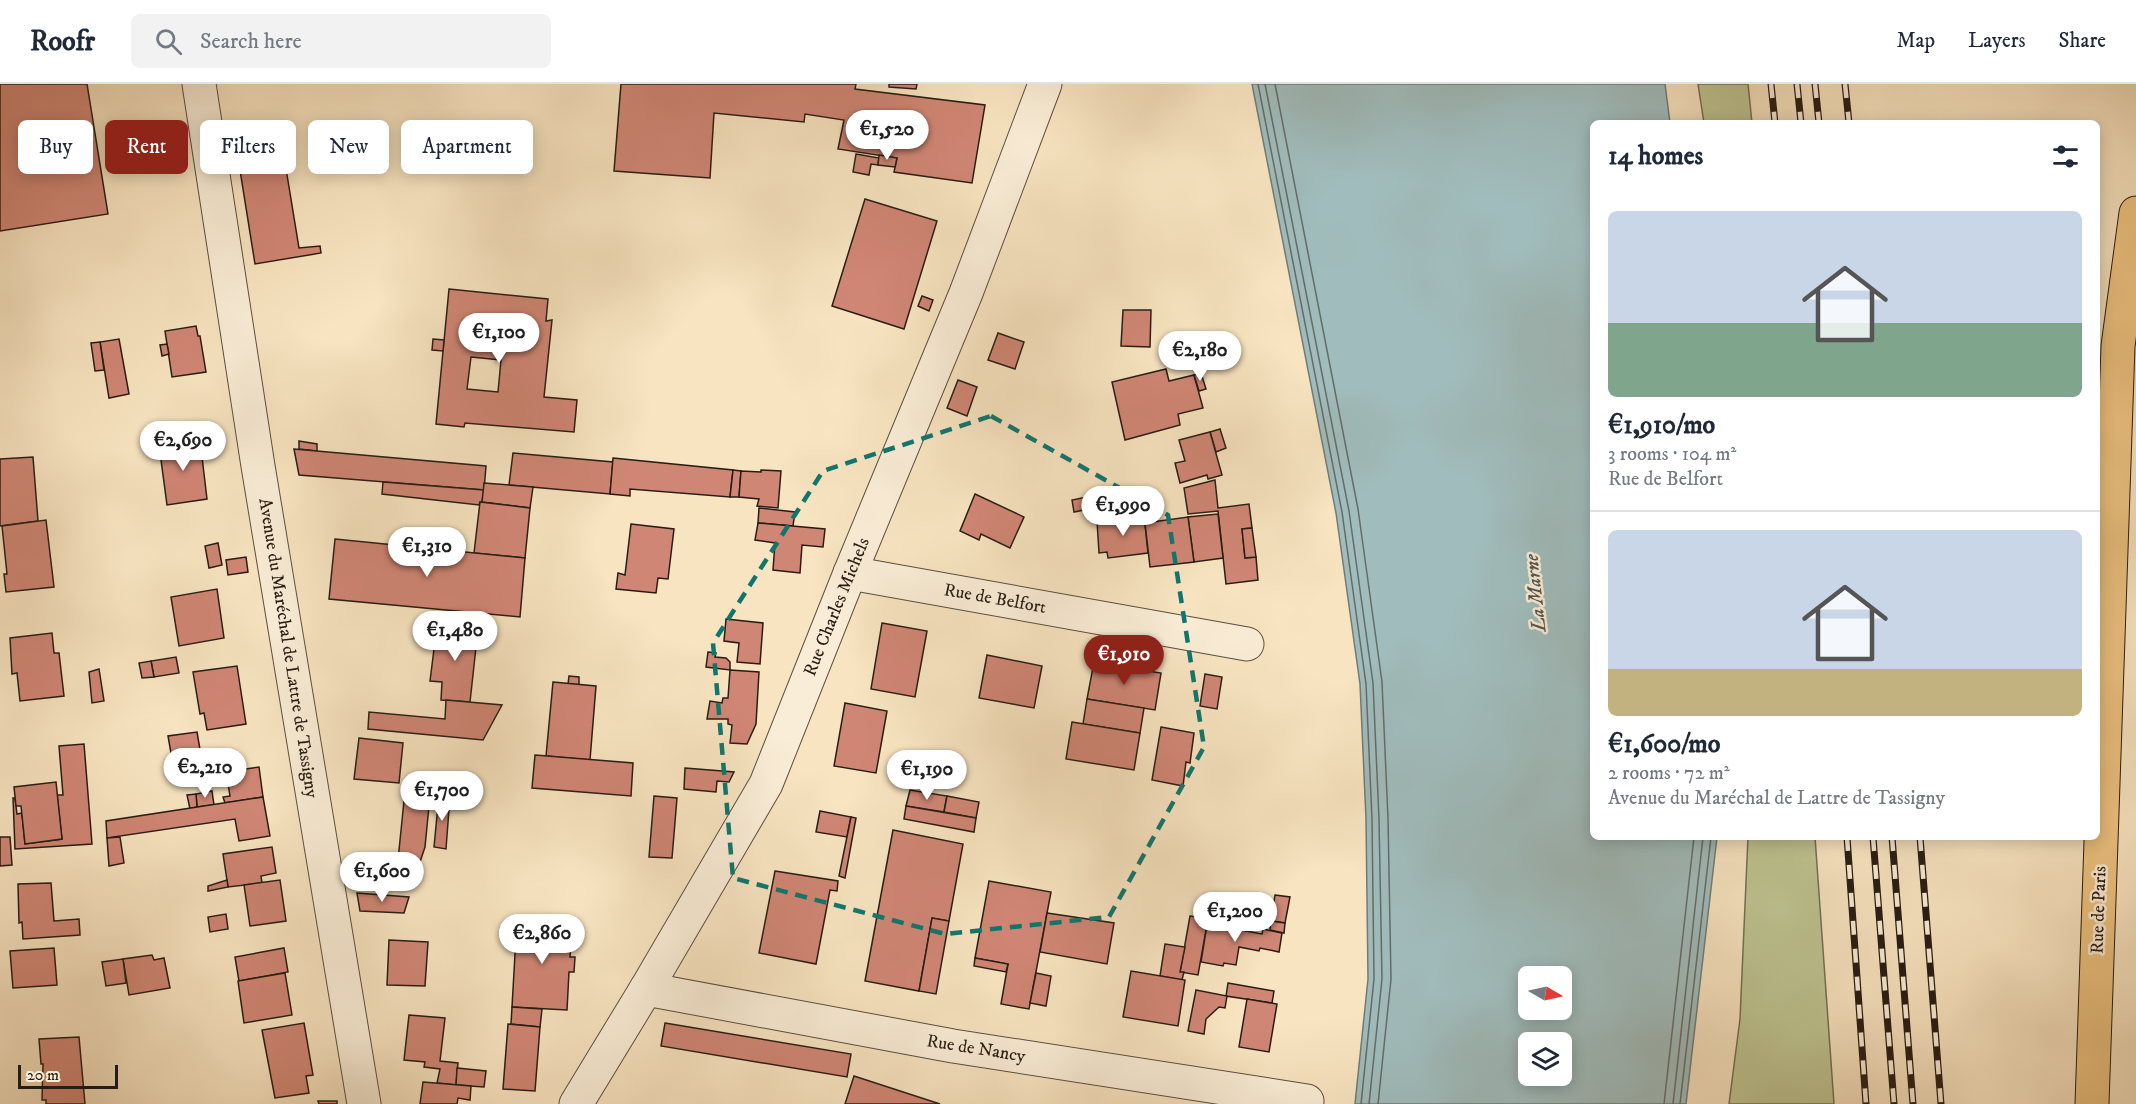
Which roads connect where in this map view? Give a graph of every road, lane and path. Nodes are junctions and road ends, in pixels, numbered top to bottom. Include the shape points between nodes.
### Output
1 (199, 84) edge
2 (1045, 84) edge
3 (2136, 213) edge
4 (850, 573) junction
5 (1247, 644) dead end
6 (646, 989) junction
7 (1307, 1101) dead end
8 (364, 1104) edge
9 (576, 1104) edge
10 (2092, 1104) edge

1 - 8 street, Avenue du Maréchal de Lattre de Tassigny
2 - 4 street, Rue Charles Michels via 966,293
3 - 10 main road, Rue de Paris via 2118,346
4 - 5 street, Rue de Belfort
4 - 6 street, Rue Charles Michels via 766,784
6 - 7 street, Rue de Nancy via 953,1046
6 - 9 street, Rue Charles Michels

